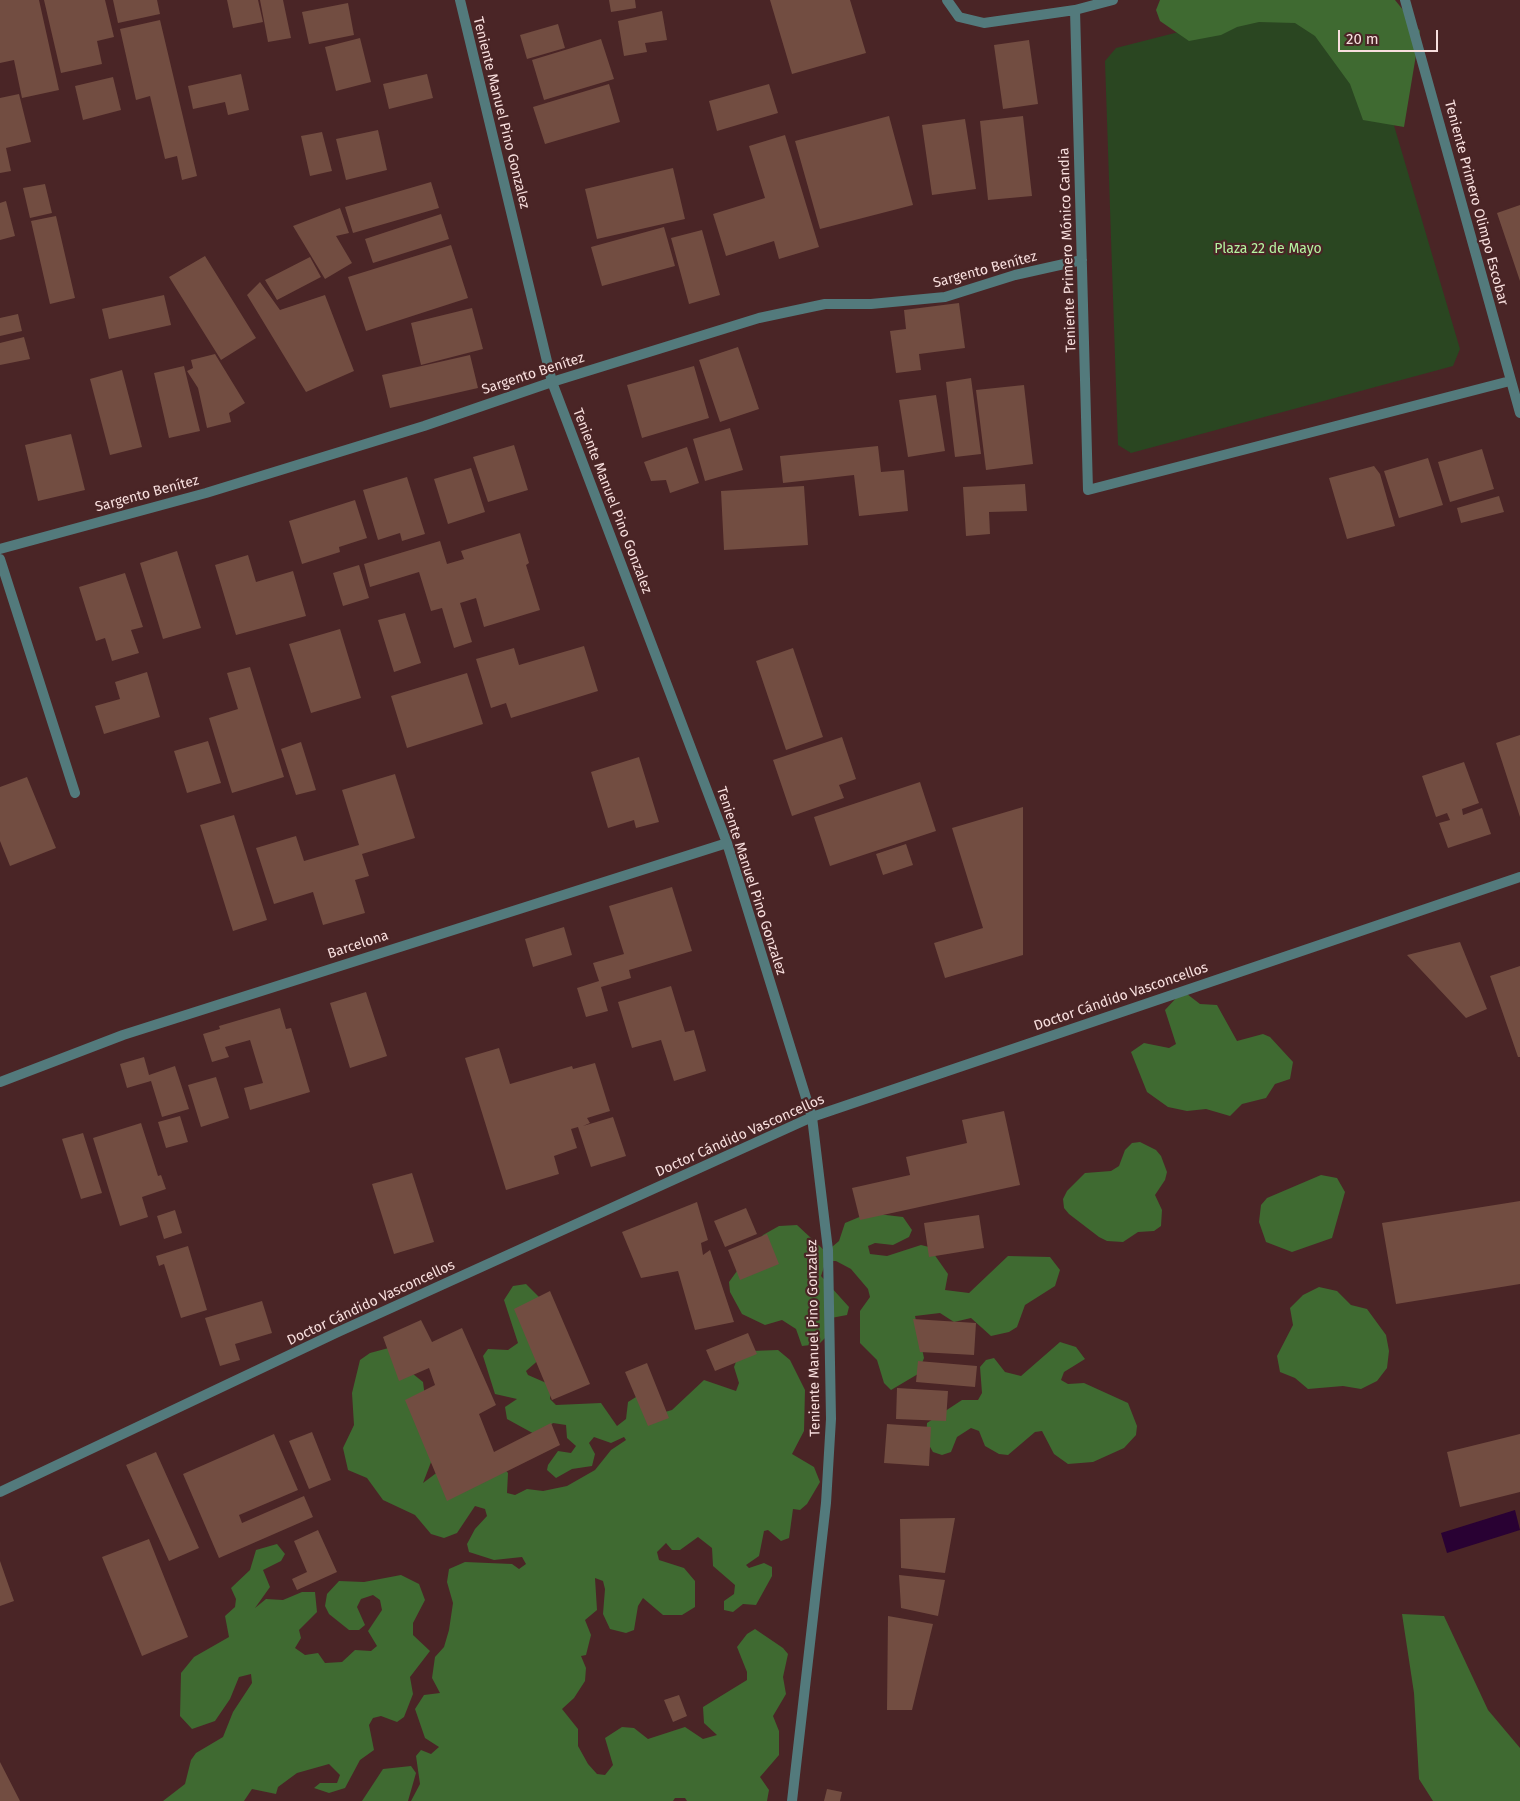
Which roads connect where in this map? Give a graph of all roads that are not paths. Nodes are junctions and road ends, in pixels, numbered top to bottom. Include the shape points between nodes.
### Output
1 (460, 0) edge
2 (1113, 0) edge
3 (1405, 0) edge
4 (947, 1) edge
5 (1075, 10) junction
6 (1082, 260) junction
7 (1510, 381) junction
8 (552, 382) junction
9 (1520, 414) edge
10 (0, 549) edge
11 (0, 559) edge
12 (75, 793) dead end
13 (727, 842) junction
14 (1520, 877) edge
15 (0, 1082) edge
16 (812, 1117) junction
17 (0, 1492) edge
18 (792, 1801) edge

1 - 8 street, Teniente Manuel Pino Gonzalez
2 - 5 street
3 - 7 street, Teniente Primero Olimpo Escobar
4 - 5 street via 959,17 984,23
5 - 6 street, Teniente Primero Mónico Candia
6 - 7 street, Teniente Primero Mónico Candia via 1088,490
6 - 8 street, Sargento Benítez via 1014,275 945,296 871,304 825,304 759,318
7 - 9 street, Teniente Primero Olimpo Escobar
8 - 10 street, Sargento Benítez via 424,426 206,493
8 - 13 street, Teniente Manuel Pino Gonzalez
11 - 12 street
13 - 15 street, Barcelona via 122,1034
13 - 16 street, Teniente Manuel Pino Gonzalez
14 - 16 street, Doctor Cándido Vasconcellos
16 - 17 street, Doctor Cándido Vasconcellos via 338,1332
16 - 18 street, Teniente Manuel Pino Gonzalez via 828,1250 831,1419 826,1504

